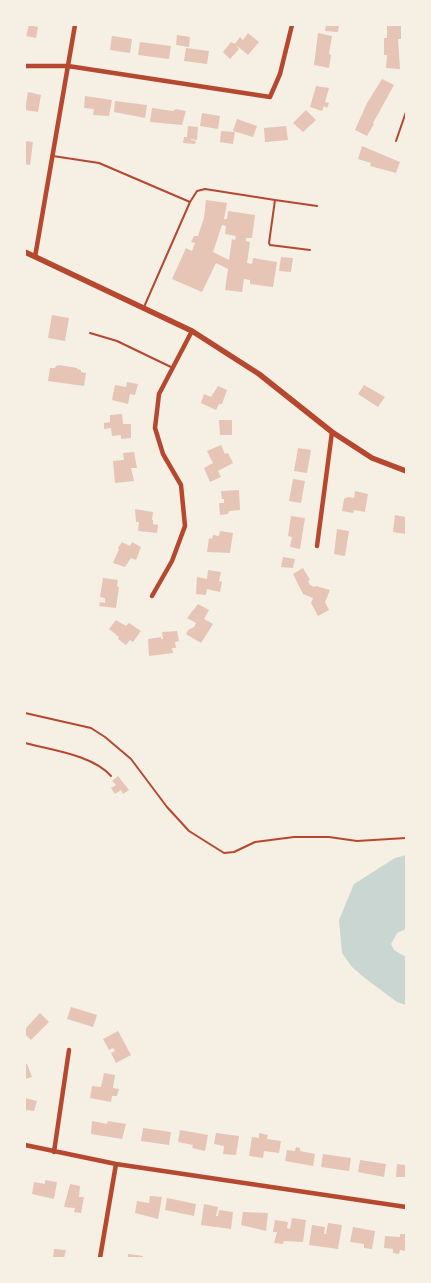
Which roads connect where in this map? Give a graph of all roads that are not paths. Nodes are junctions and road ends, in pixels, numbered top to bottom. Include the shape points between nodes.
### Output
1 (75, 25) edge
2 (292, 25) edge
3 (25, 66) edge
4 (68, 66) junction
5 (406, 112) edge
6 (396, 141) dead end
7 (53, 156) junction
8 (275, 200) junction
9 (190, 202) junction
10 (317, 206) dead end
11 (310, 250) dead end
12 (25, 252) edge
13 (35, 257) junction
14 (143, 308) junction
15 (192, 331) junction
16 (90, 333) dead end
17 (173, 368) junction
18 (332, 432) junction
19 (406, 472) edge
20 (317, 546) dead end
21 (152, 596) dead end
22 (25, 742) edge
23 (111, 776) dead end
24 (68, 1050) dead end
25 (25, 1145) edge
26 (54, 1152) junction
27 (116, 1164) junction
28 (406, 1207) edge
29 (100, 1258) edge

1 - 4 street
2 - 4 street via 280,74 270,98
3 - 4 street
4 - 7 street
5 - 6 lane
7 - 9 lane via 99,164
7 - 13 street
8 - 9 lane via 205,189 197,192
8 - 10 lane
8 - 11 lane via 270,245
9 - 14 lane
12 - 13 street
13 - 14 street
14 - 15 street
15 - 17 street
15 - 18 street via 259,374
16 - 17 lane via 118,341
17 - 21 street via 159,394 155,428 163,454 181,485 186,526 172,561
18 - 19 street via 372,458
18 - 20 street
22 - 23 lane via 98,764
24 - 26 street
25 - 26 street
26 - 27 street
27 - 28 street
27 - 29 street

